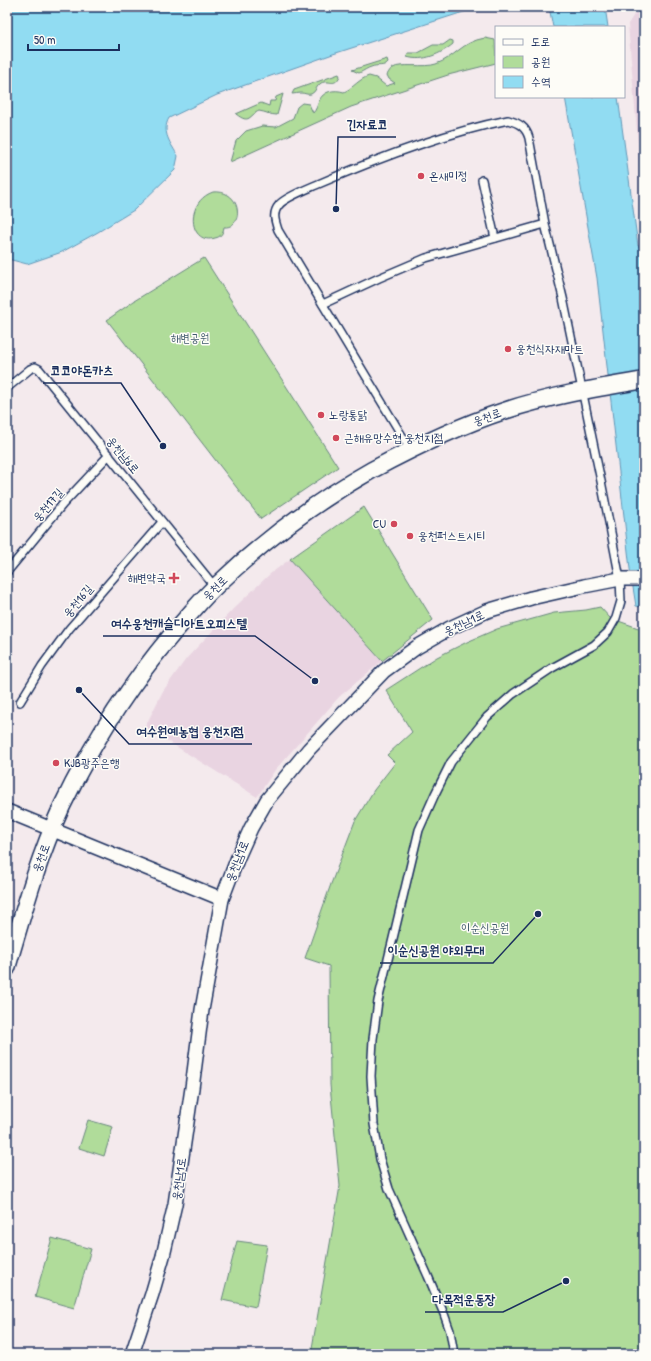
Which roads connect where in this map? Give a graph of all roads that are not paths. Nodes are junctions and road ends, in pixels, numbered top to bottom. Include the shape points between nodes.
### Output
1 (482, 180) dead end
2 (545, 224) junction
3 (496, 238) junction
4 (323, 304) junction
5 (644, 380) edge
6 (7, 388) edge
7 (582, 391) junction
8 (410, 449) junction
9 (109, 455) junction
10 (162, 522) junction
11 (7, 572) edge
12 (624, 579) junction
13 (644, 579) edge
14 (215, 587) junction
15 (20, 702) dead end
16 (7, 811) edge
17 (52, 830) junction
18 (222, 899) junction
19 (7, 968) edge
20 (132, 1354) edge
21 (454, 1354) edge

1 - 3 lane
2 - 3 lane
2 - 4 lane via 527,132 522,126 508,120 450,135 359,166 280,203 276,209 274,218 278,230
2 - 7 lane
3 - 4 lane via 426,258
4 - 8 lane
5 - 7 street, 웅천로
6 - 9 lane, 웅천남6로 via 30,368 39,369
7 - 8 street, 웅천로 via 502,412
7 - 12 lane
8 - 14 street, 웅천로 via 316,504 274,535
9 - 10 lane, 웅천남6로
9 - 11 lane, 웅천17길 via 63,504
10 - 14 lane, 웅천남6로
10 - 15 lane, 웅천16길 via 69,628
12 - 13 street, 웅천남1로
12 - 18 street, 웅천남1로 via 539,596 487,611 417,647 384,671 309,749 267,800 251,828
12 - 21 lane via 616,618 608,632 594,645 552,668 513,694 487,717 451,762 419,830 378,1001 371,1076 374,1124 380,1159 389,1189 444,1314
14 - 17 street, 웅천로 via 137,678 95,745
16 - 17 street
17 - 18 street
17 - 19 street, 웅천로 via 40,860
18 - 20 street, 웅천남1로 via 202,1010 169,1236

